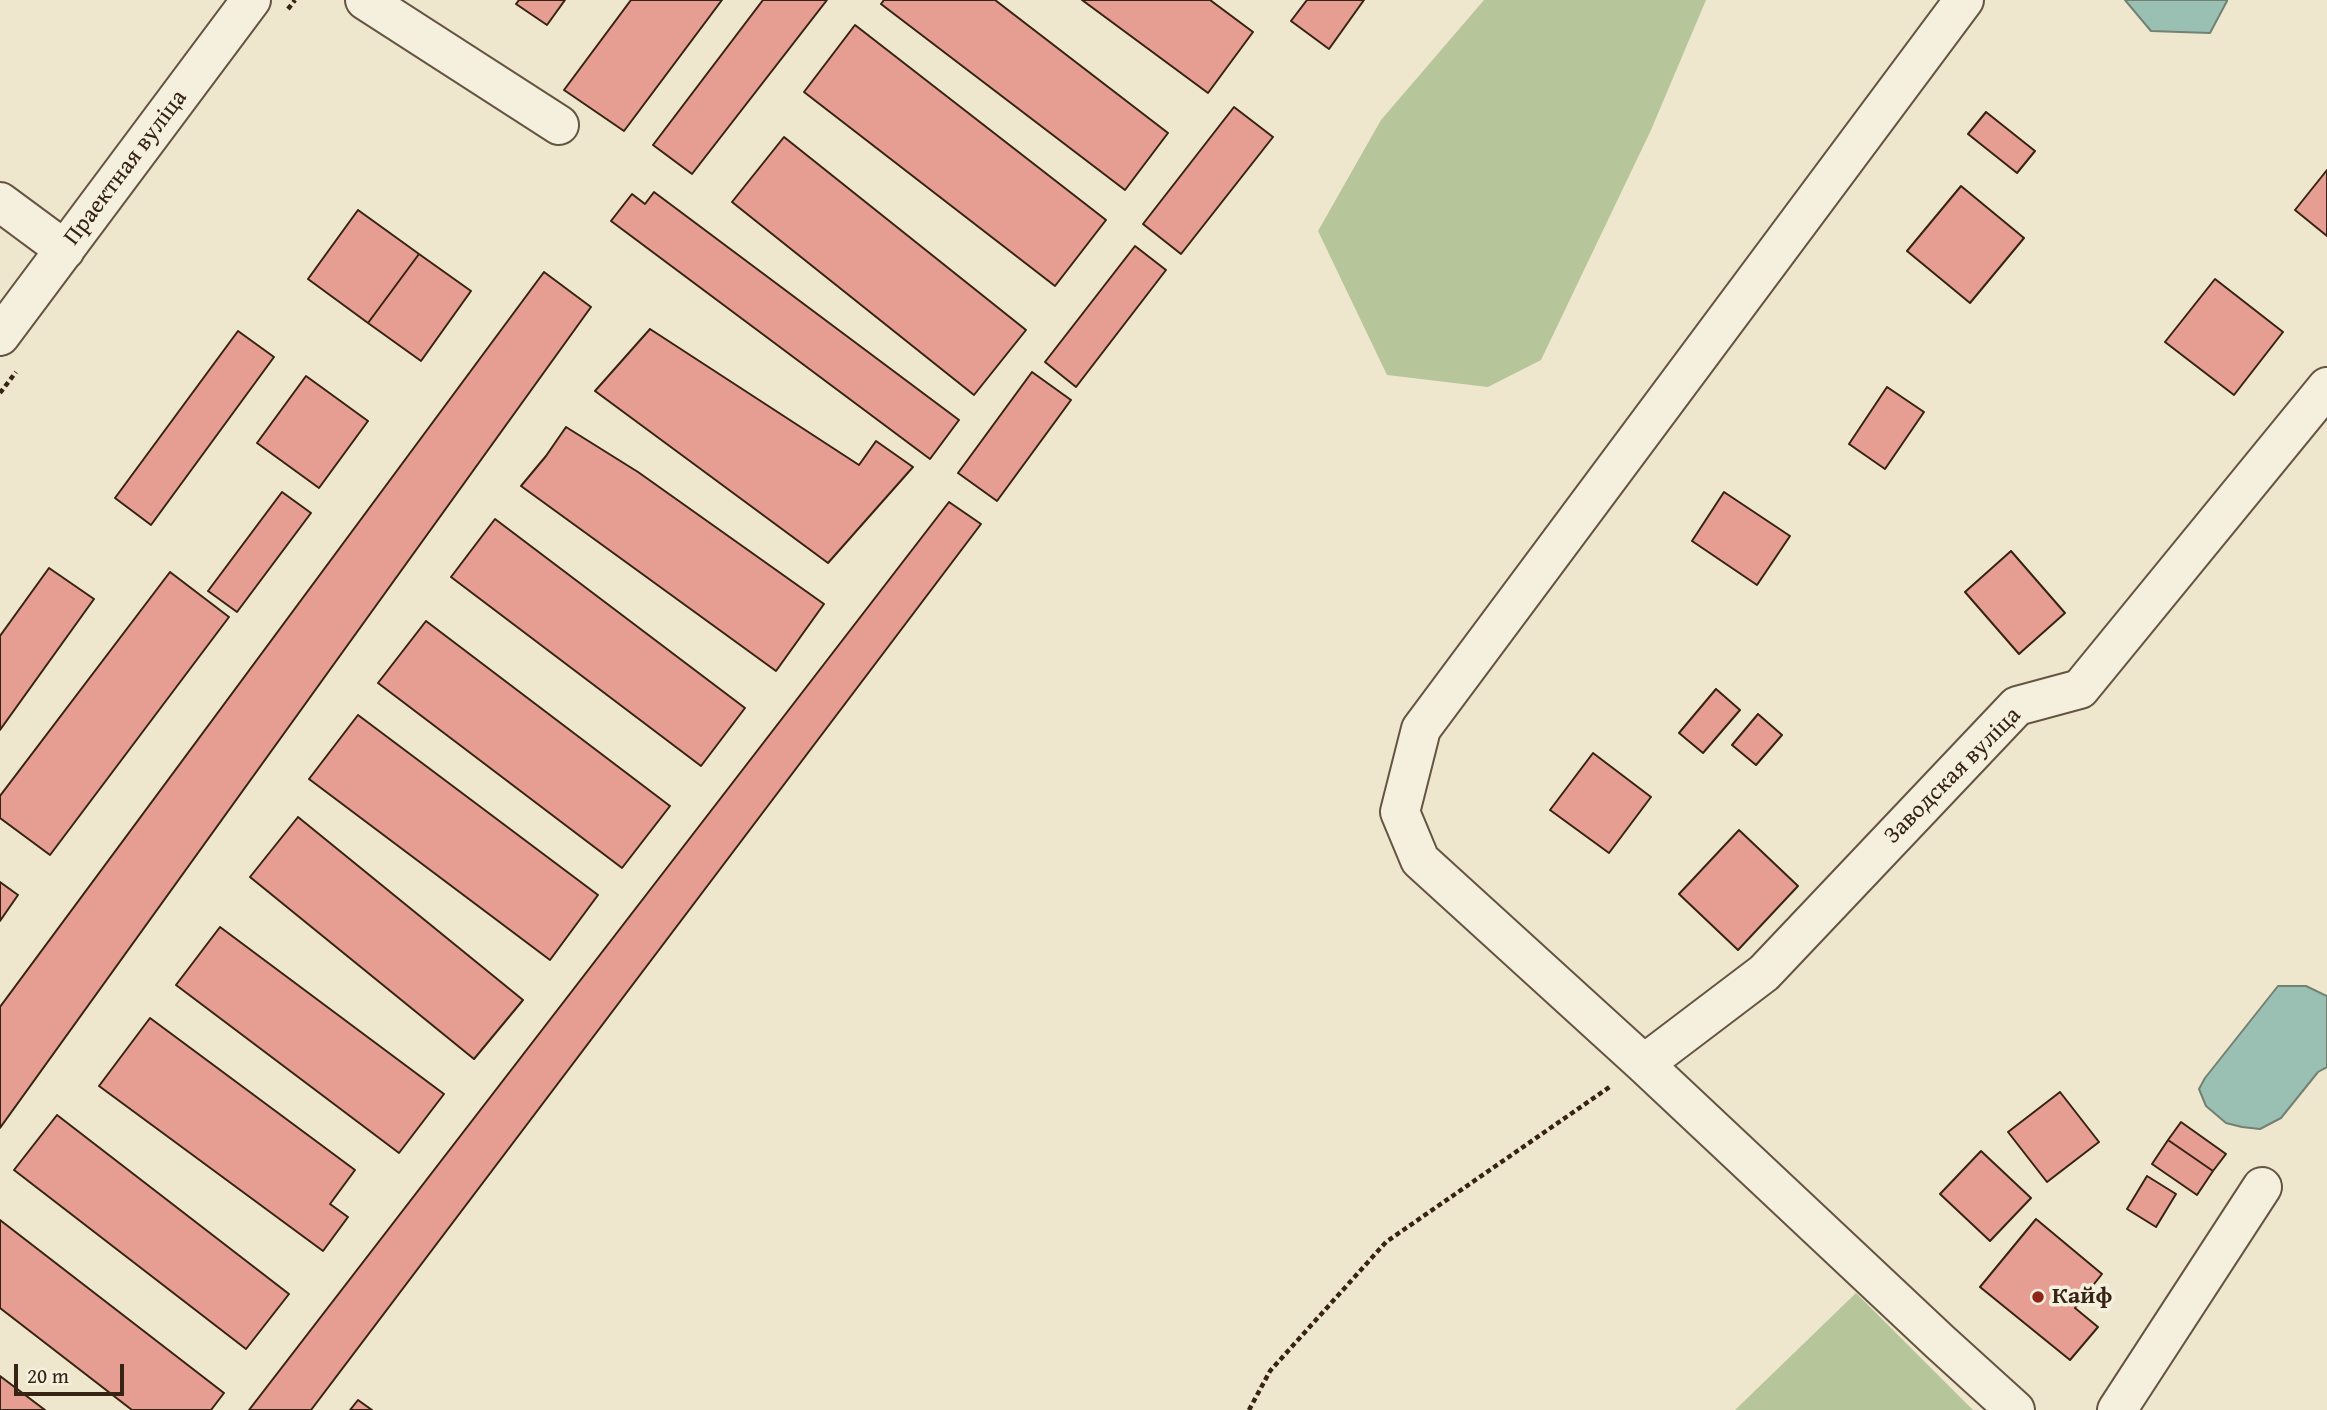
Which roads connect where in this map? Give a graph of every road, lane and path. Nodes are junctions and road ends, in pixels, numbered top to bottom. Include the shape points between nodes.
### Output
1 (251, 0) edge
2 (365, 0) edge
3 (1964, 0) edge
4 (559, 125) dead end
5 (0, 202) edge
6 (65, 250) junction
7 (0, 336) edge
8 (2327, 387) edge
9 (1644, 1064) junction
10 (2262, 1187) dead end
11 (1249, 1410) edge
12 (2015, 1410) edge
13 (2117, 1410) edge

1 - 6 street, Праектная вуліца
2 - 4 street
3 - 9 street via 1421,729 1400,812 1420,860
5 - 6 street
6 - 7 street, Праектная вуліца
8 - 9 street, Заводская вуліца via 2080,689 2017,706 1764,973
9 - 11 path via 1386,1242 1270,1371
9 - 12 street
10 - 13 street

